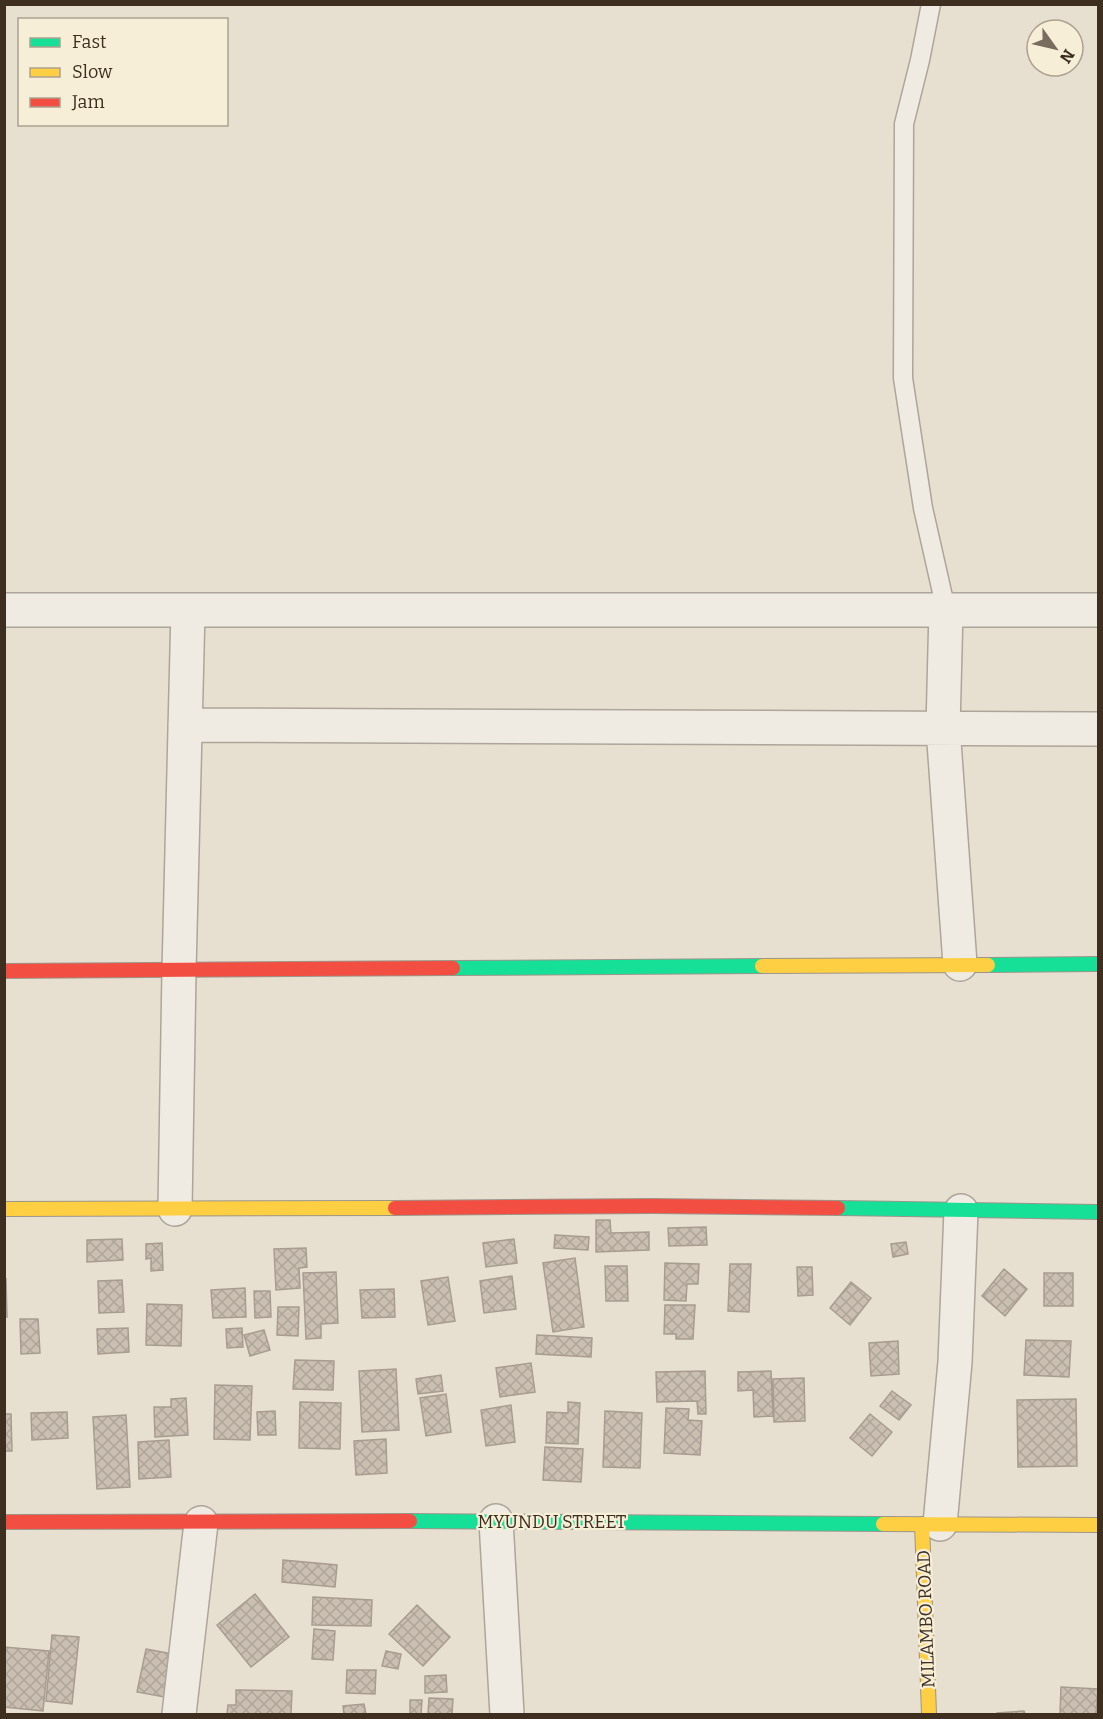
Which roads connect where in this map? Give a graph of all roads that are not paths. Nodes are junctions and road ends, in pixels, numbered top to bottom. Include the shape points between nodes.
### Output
1 (931, 4) edge
2 (4, 610) edge
3 (188, 610) junction
4 (946, 610) junction
5 (1098, 610) edge
6 (185, 725) junction
7 (943, 728) junction
8 (1098, 729) edge
9 (960, 964) junction
10 (1098, 964) edge
11 (4, 971) edge
12 (179, 971) junction
13 (4, 1209) edge
14 (175, 1209) junction
15 (961, 1210) junction
16 (1098, 1212) edge
17 (496, 1521) junction
18 (4, 1522) edge
19 (201, 1523) junction
20 (931, 1524) junction
21 (1098, 1525) edge
22 (179, 1714) edge
23 (507, 1714) edge
24 (929, 1714) edge

1 - 4 lane via 904,124 903,378 922,508
2 - 3 street
3 - 4 street
3 - 6 street
4 - 5 street
4 - 7 street
6 - 7 street
6 - 12 street
7 - 8 street
7 - 9 street
9 - 10 street
9 - 12 street
11 - 12 street
12 - 14 street
13 - 14 street
14 - 15 street via 652,1206
15 - 16 street
15 - 20 street via 955,1362
17 - 19 street, MYUNDU STREET
17 - 20 street, MYUNDU STREET
17 - 23 street
18 - 19 street, MYUNDU STREET
19 - 22 street
20 - 21 street, MYUNDU STREET
20 - 24 street, MILAMBO ROAD

